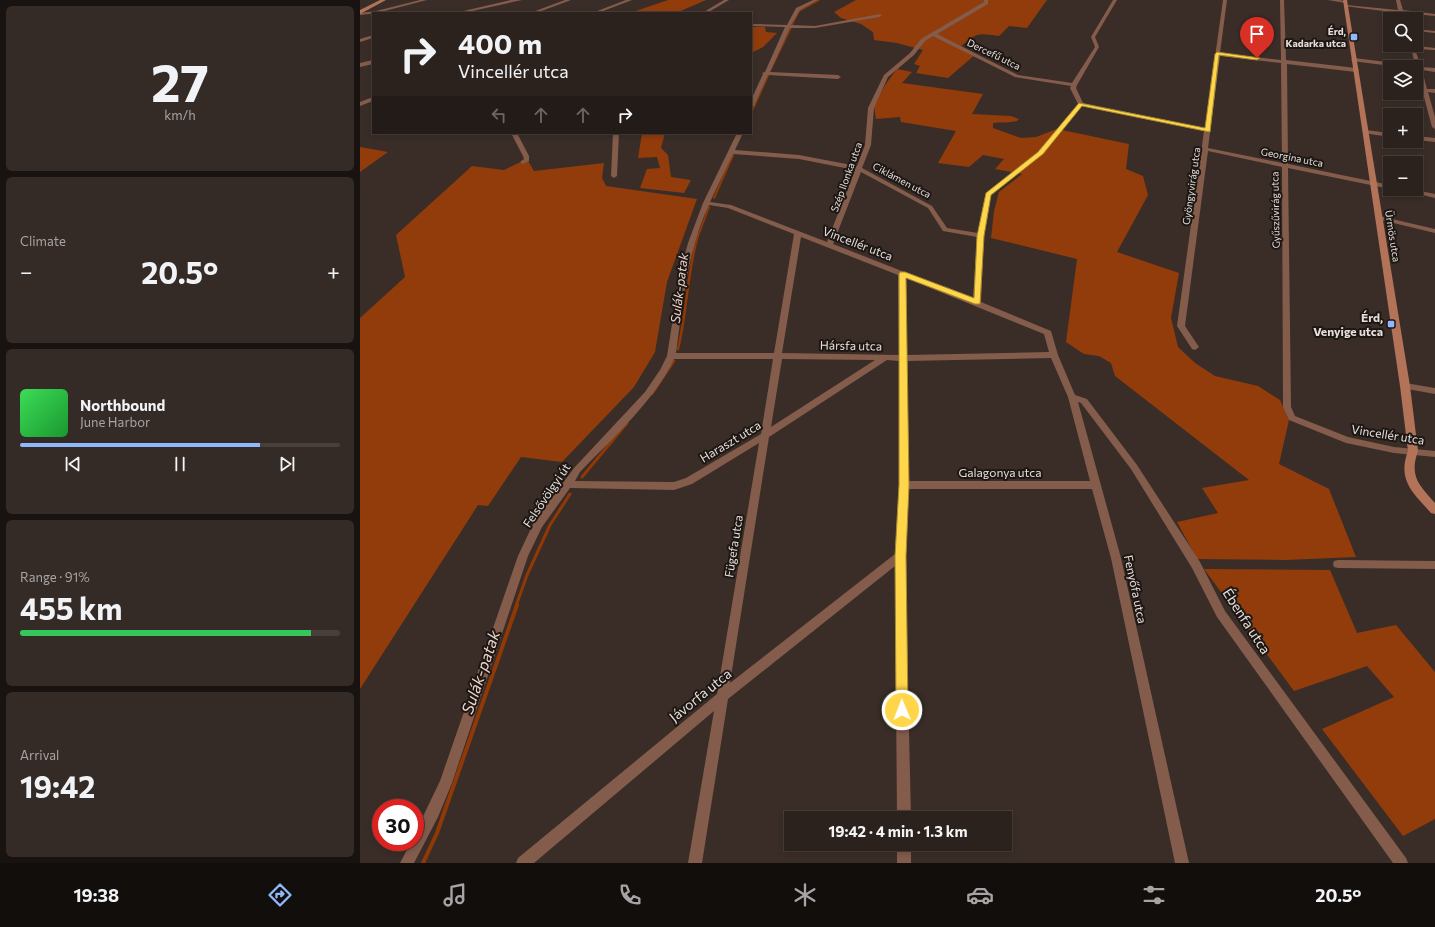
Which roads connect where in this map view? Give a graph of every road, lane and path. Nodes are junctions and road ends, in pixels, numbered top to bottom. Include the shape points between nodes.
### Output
1 (384, 0) edge
2 (425, 0) edge
3 (520, 0) edge
4 (569, 0) edge
5 (630, 0) edge
6 (727, 0) edge
7 (816, 0) edge
8 (986, 0) edge
9 (1116, 0) edge
10 (1225, 0) edge
11 (1282, 0) edge
12 (1330, 0) edge
13 (1398, 0) edge
14 (1345, 3) edge
15 (461, 12) edge
16 (538, 12) edge
17 (597, 12) edge
18 (706, 12) edge
19 (1401, 12) joint
20 (360, 13) edge
21 (880, 14) dead end
22 (1423, 14) edge
23 (1435, 15) edge
24 (752, 26) edge
25 (788, 26) junction
26 (1423, 31) edge
27 (1435, 32) edge
28 (933, 34) junction
29 (372, 36) edge
30 (360, 41) edge
31 (1423, 48) edge
32 (1435, 50) edge
33 (1217, 54) junction
34 (1354, 60) junction
35 (372, 62) edge
36 (1284, 62) junction
37 (1383, 64) edge
38 (360, 66) edge
39 (1423, 69) edge
40 (1356, 70) junction
41 (1435, 70) edge
42 (766, 73) junction
43 (838, 77) dead end
44 (1423, 84) edge
45 (1074, 85) junction
46 (1425, 90) junction
47 (1435, 91) edge
48 (372, 101) edge
49 (360, 104) edge
50 (752, 104) edge
51 (1081, 104) junction
52 (1433, 113) edge
53 (1435, 127) edge
54 (1208, 130) junction
55 (1366, 132) junction
56 (515, 134) edge
57 (616, 134) edge
58 (740, 134) edge
59 (1383, 134) edge
60 (1423, 139) edge
61 (1435, 140) edge
62 (1206, 149) junction
63 (731, 152) junction
64 (523, 162) dead end
65 (1285, 166) junction
66 (860, 169) junction
67 (614, 176) dead end
68 (1374, 183) junction
69 (1383, 185) edge
70 (1423, 194) edge
71 (1435, 196) edge
72 (706, 203) junction
73 (1379, 218) junction
74 (1435, 231) edge
75 (798, 233) junction
76 (981, 236) junction
77 (829, 245) junction
78 (902, 274) junction
79 (977, 302) junction
80 (1043, 329) joint
81 (1195, 347) dead end
82 (1054, 355) junction
83 (671, 356) junction
84 (777, 356) junction
85 (886, 357) junction
86 (903, 358) junction
87 (1406, 386) junction
88 (1435, 391) edge
89 (1072, 397) junction
90 (1292, 418) joint
91 (764, 436) junction
92 (1413, 451) junction
93 (1435, 454) edge
94 (568, 484) junction
95 (904, 485) junction
96 (1096, 485) junction
97 (1435, 510) edge
98 (900, 556) junction
99 (1338, 564) dead end
100 (1435, 565) edge
101 (723, 696) junction
102 (904, 811) edge
103 (904, 851) edge
104 (407, 863) edge
105 (523, 863) edge
106 (695, 863) edge
107 (904, 863) edge
108 (1182, 863) edge
109 (1401, 863) edge

1 - 20 street
2 - 20 street
3 - 15 street via 499,2
4 - 16 street
5 - 17 street
6 - 18 street
7 - 25 street via 796,11
8 - 28 street, Szép Ilonka utca via 986,3
9 - 45 street via 1093,37 1097,47
10 - 33 street, Gyöngyvirág utca
11 - 36 street, Gyűszűvirág utca
12 - 14 street
13 - 19 street
14 - 19 street
14 - 34 street, Ürmös utca
21 - 25 street via 817,27
22 - 23 street
24 - 25 street
25 - 42 street
26 - 27 street
28 - 45 street, Dercefű utca via 1017,76
28 - 66 street, Szép Ilonka utca via 923,40 912,54 886,76 871,108 868,145
29 - 30 street
31 - 32 street
33 - 36 street
33 - 54 street, Gyöngyvirág utca
34 - 37 street
34 - 40 street, Ürmös utca
35 - 38 street
36 - 40 street
36 - 65 street, Gyűszűvirág utca
39 - 41 street
40 - 55 street, Ürmös utca
42 - 43 street
42 - 50 street
44 - 46 street
45 - 51 street
46 - 47 street
46 - 52 street
48 - 49 street
51 - 54 street
51 - 76 street via 1040,153 988,194
52 - 53 street
54 - 62 street, Gyöngyvirág utca
55 - 59 street
55 - 68 street, Ürmös utca
56 - 64 street via 526,156 527,160
57 - 67 street
58 - 63 street, Felsővölgyi út
60 - 61 street
62 - 65 street, Georgina utca
62 - 81 street, Gyöngyvirág utca via 1181,326
63 - 66 street, Ciklámen utca via 799,157
63 - 72 street, Felsővölgyi út
65 - 68 street, Georgina utca
65 - 90 street, Gyűszűvirág utca via 1287,407
66 - 76 street, Ciklámen utca via 930,207 945,230
66 - 77 street, Szép Ilonka utca
68 - 69 street, Georgina utca
68 - 73 street, Ürmös utca
70 - 71 street
72 - 75 street, Vincellér utca via 729,206
72 - 83 street, Felsővölgyi út via 685,268
73 - 74 street
73 - 87 street, Ürmös utca
75 - 77 street, Vincellér utca
75 - 84 street, Fügefa utca
76 - 79 street
77 - 78 street, Vincellér utca
78 - 79 street, Vincellér utca
78 - 86 street
79 - 80 street, Vincellér utca
80 - 82 street, Fenyőfa utca via 1048,333
82 - 86 street, Hársfa utca
82 - 89 street, Fenyőfa utca
83 - 84 street, Hársfa utca
83 - 94 street, Felsővölgyi út via 648,394 577,470
84 - 85 street, Hársfa utca
84 - 91 street, Fügefa utca
85 - 86 street, Hársfa utca
85 - 91 street, Haraszt utca
86 - 95 street
87 - 88 street
87 - 92 street, Ürmös utca
89 - 96 street, Fenyőfa utca
89 - 109 street, Ébenfa utca via 1084,402 1134,467 1196,565 1221,614
90 - 92 street, Vincellér utca via 1346,440 1394,450
91 - 94 street, Haraszt utca via 689,481 674,486
91 - 101 street, Fügefa utca
92 - 93 street, Vincellér utca
92 - 97 street via 1409,459 1410,478
94 - 104 street, Felsővölgyi út via 538,525 523,556 446,783
95 - 96 street, Galagonya utca
95 - 98 street
96 - 108 street, Fenyőfa utca via 1116,558
98 - 101 street, Jávorfa utca
98 - 102 street
99 - 100 street
101 - 105 street, Jávorfa utca
101 - 106 street, Fügefa utca
103 - 107 street

